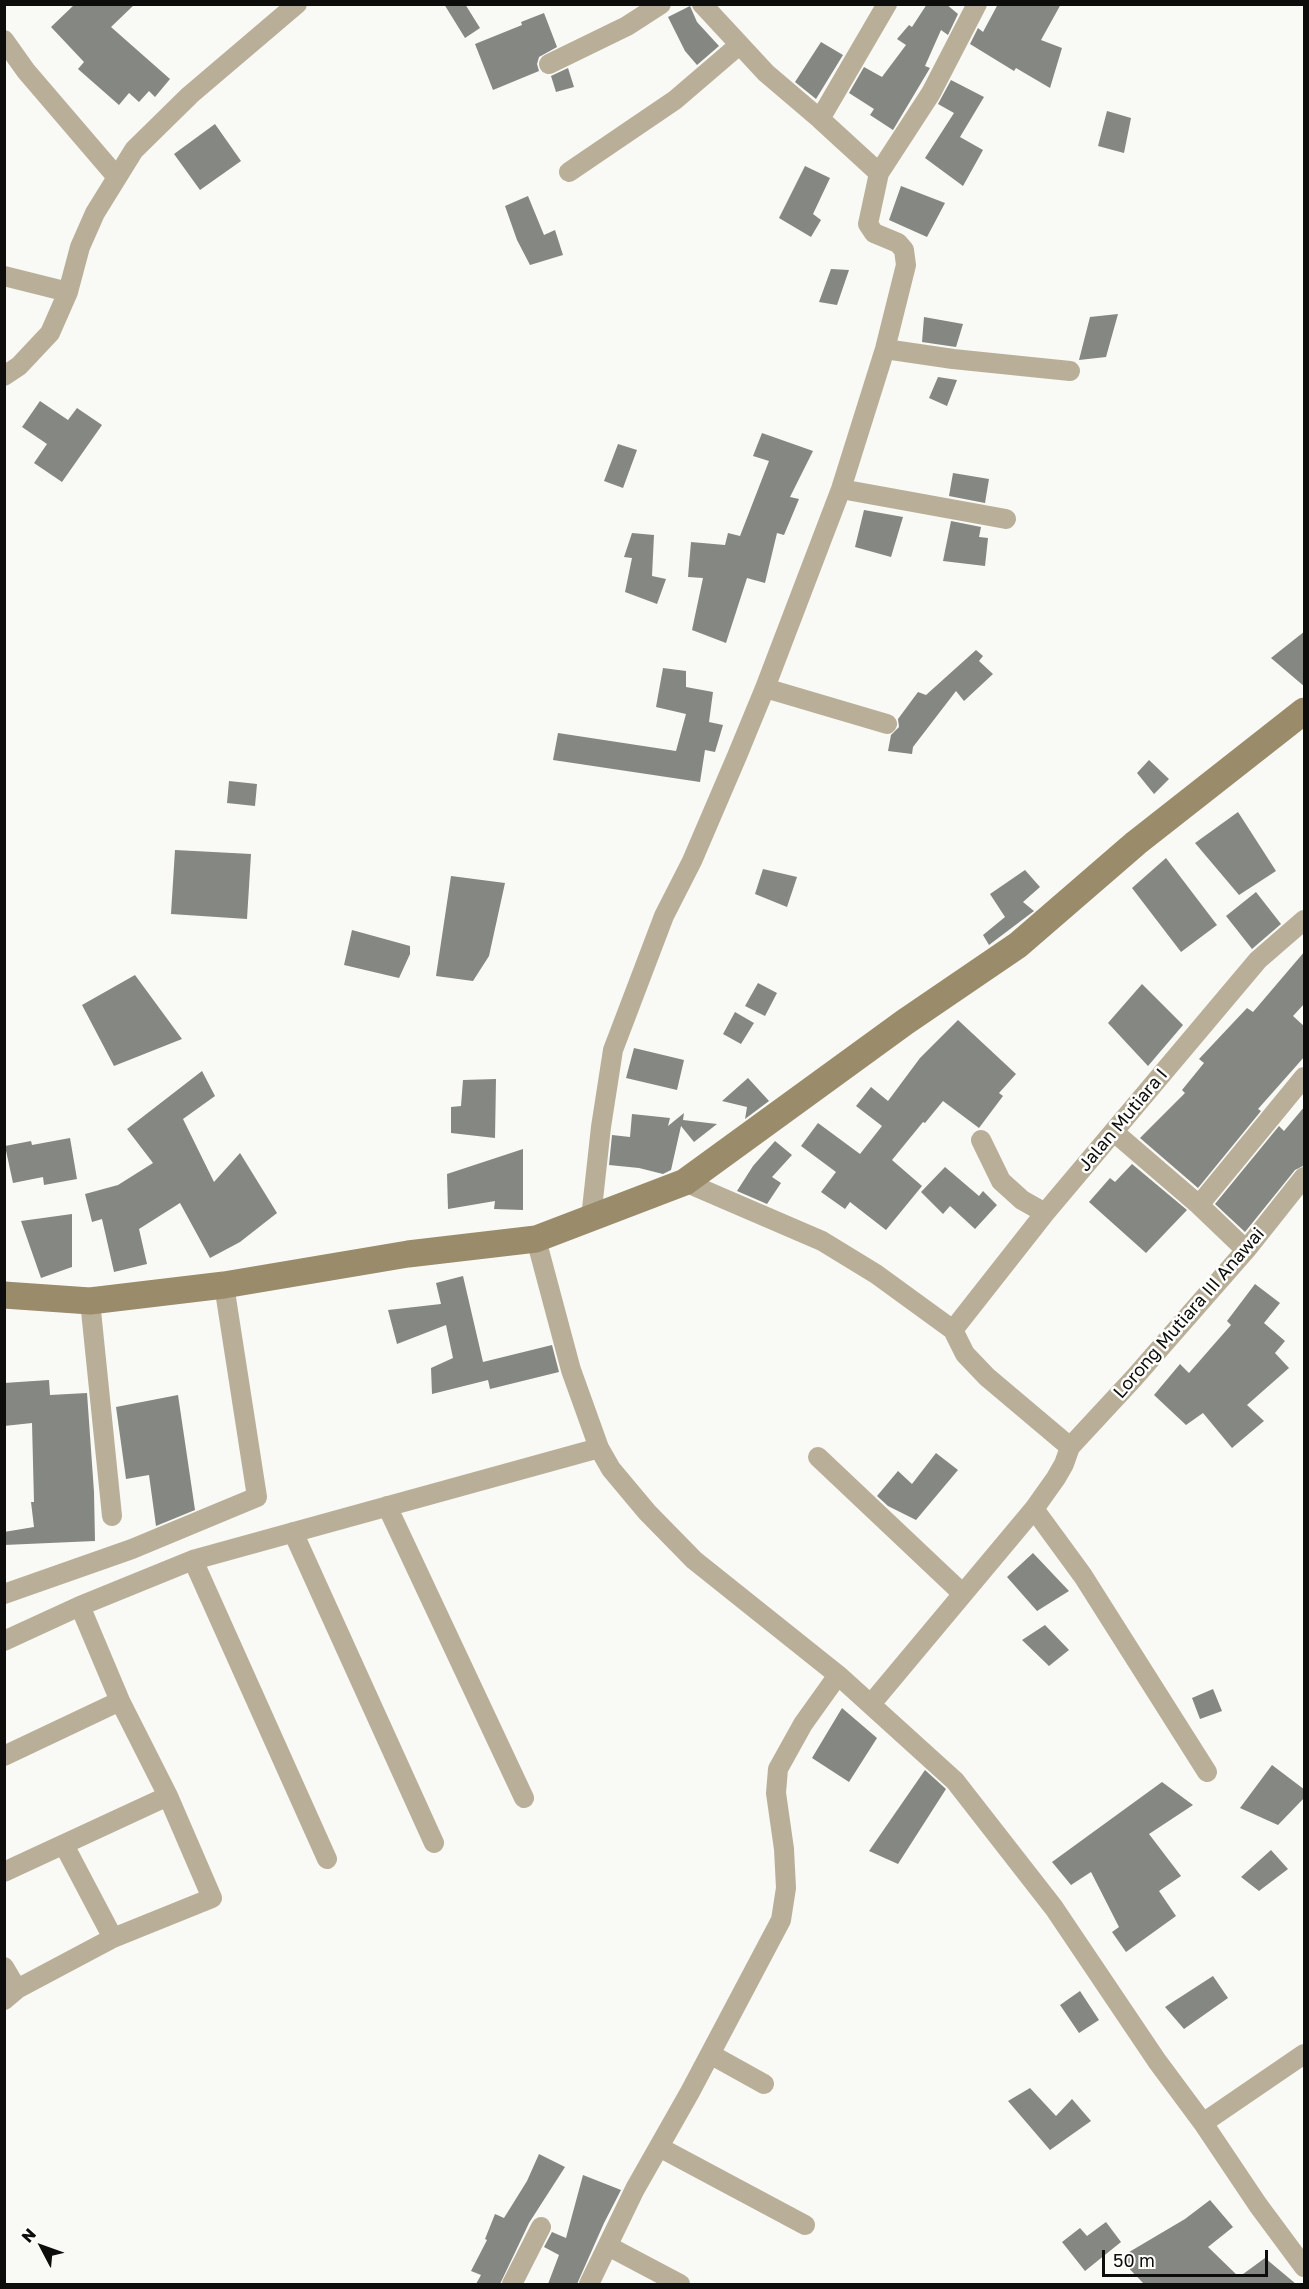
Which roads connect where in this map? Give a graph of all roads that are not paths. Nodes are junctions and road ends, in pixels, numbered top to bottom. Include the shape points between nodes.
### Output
1 (661, 4) edge
2 (702, 4) edge
3 (887, 4) edge
4 (977, 4) edge
5 (294, 5) edge
6 (4, 40) edge
7 (738, 46) junction
8 (549, 64) dead end
9 (820, 119) junction
10 (569, 172) dead end
11 (879, 173) junction
12 (116, 176) junction
13 (4, 276) edge
14 (68, 292) junction
15 (885, 349) junction
16 (1070, 371) dead end
17 (4, 376) edge
18 (841, 489) junction
19 (1006, 519) dead end
20 (765, 688) junction
21 (1305, 711) edge
22 (887, 724) dead end
23 (1305, 920) edge
24 (1305, 1077) edge
25 (1114, 1132) junction
26 (981, 1140) dead end
27 (1305, 1177) edge
28 (685, 1182) junction
29 (1199, 1205) junction
30 (1045, 1213) junction
31 (591, 1218) junction
32 (536, 1239) junction
33 (1246, 1250) junction
34 (224, 1285) junction
35 (4, 1296) edge
36 (90, 1300) junction
37 (953, 1330) junction
38 (1070, 1447) junction
39 (598, 1448) junction
40 (818, 1457) dead end
41 (387, 1506) junction
42 (1034, 1509) junction
43 (111, 1516) dead end
44 (293, 1532) junction
45 (193, 1560) junction
46 (4, 1594) edge
47 (963, 1594) junction
48 (80, 1606) junction
49 (4, 1641) edge
50 (838, 1675) junction
51 (120, 1701) junction
52 (871, 1704) junction
53 (4, 1756) edge
54 (1207, 1772) dead end
55 (168, 1796) junction
56 (524, 1798) dead end
57 (434, 1843) dead end
58 (64, 1845) junction
59 (327, 1859) dead end
60 (4, 1872) edge
61 (113, 1938) junction
62 (4, 1967) edge
63 (11, 1995) edge
64 (710, 2054) junction
65 (1305, 2054) edge
66 (764, 2084) dead end
67 (1203, 2123) junction
68 (658, 2148) junction
69 (805, 2225) dead end
70 (540, 2227) dead end
71 (608, 2246) junction
72 (1305, 2266) edge
73 (512, 2284) edge
74 (589, 2284) edge
75 (680, 2284) edge

1 - 8 street via 627,26
2 - 7 street
3 - 9 street
4 - 11 street via 931,93
5 - 12 street via 190,95 134,150
6 - 12 street
7 - 9 street
7 - 10 street via 675,100
9 - 11 street
11 - 15 street via 868,224 874,233 898,243 904,250 906,265
12 - 14 street via 80,247
13 - 14 street
14 - 17 street via 50,333
15 - 16 street
15 - 18 street
18 - 19 street
18 - 20 street
20 - 22 street
20 - 31 street via 692,861 664,915 613,1050
21 - 28 street via 1136,843 1018,945
23 - 25 street, Jalan Mutiara I via 1258,960
24 - 29 street
25 - 29 street
25 - 30 street, Jalan Mutiara I
26 - 30 street via 1001,1181 1022,1200
27 - 33 street, Lorong Mutiara III Anawai
28 - 31 street
28 - 37 street via 822,1241 876,1274
29 - 33 street
30 - 37 street, Jalan Mutiara I
31 - 32 street
32 - 34 street via 408,1254
32 - 39 street
33 - 38 street, Lorong Mutiara III Anawai
34 - 36 street
34 - 46 street via 257,1497 132,1550
35 - 36 street
36 - 43 street
37 - 38 street via 965,1354 987,1377
38 - 42 street, Lorong Mutiara III Anawai via 1064,1464
39 - 41 street
39 - 50 street via 647,1512 694,1560
40 - 47 street
41 - 44 street
41 - 56 street
42 - 47 street, Lorong Mutiara III Anawai
42 - 54 street via 1083,1576
44 - 45 street
44 - 57 street
45 - 48 street
45 - 59 street
47 - 52 street, Lorong Mutiara III Anawai
48 - 49 street
48 - 51 street
50 - 52 street
50 - 64 street via 803,1724 778,1769 776,1793 786,1888 781,1920
51 - 53 street
51 - 55 street
52 - 67 street via 955,1781 1054,1908
55 - 58 street
55 - 61 street via 212,1898
58 - 60 street
58 - 61 street
61 - 63 street
62 - 63 street
64 - 66 street
64 - 68 street
65 - 67 street
67 - 72 street
68 - 69 street
68 - 71 street
70 - 73 street
71 - 74 street
71 - 75 street

